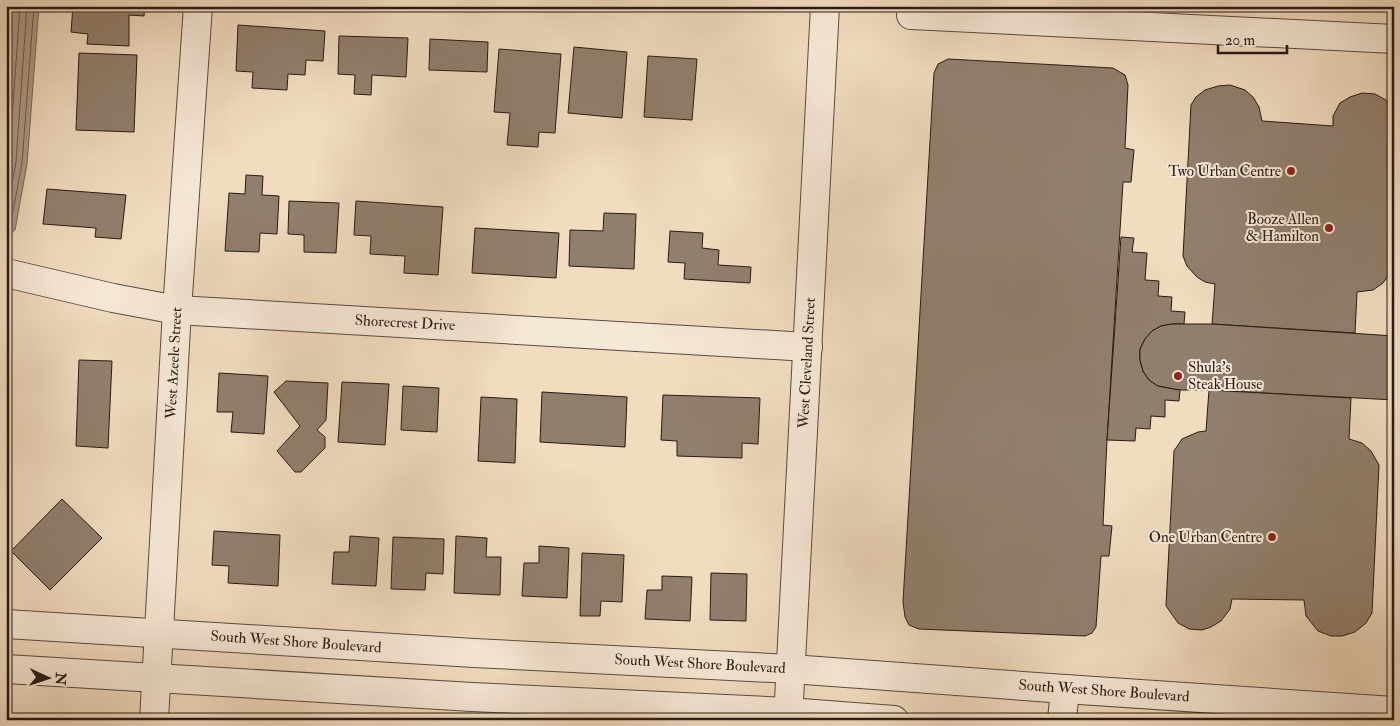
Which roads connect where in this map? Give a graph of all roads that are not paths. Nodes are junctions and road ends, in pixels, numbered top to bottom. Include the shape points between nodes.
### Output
1 (198, 6) edge
2 (825, 6) edge
3 (911, 15) dead end
4 (1394, 39) edge
5 (6, 272) edge
6 (177, 310) junction
7 (808, 347) junction
8 (6, 624) edge
9 (159, 634) junction
10 (6, 668) edge
11 (791, 668) junction
12 (156, 678) junction
13 (1065, 689) junction
14 (1394, 710) edge
15 (788, 716) edge
16 (154, 720) edge
17 (894, 720) edge
18 (1062, 720) edge

1 - 6 street, West Azeele Street
2 - 7 street, West Cleveland Street
3 - 4 street
5 - 6 street, Shorecrest Drive
6 - 7 street, Shorecrest Drive
6 - 9 street, West Azeele Street
7 - 11 street, West Cleveland Street
8 - 9 street, South West Shore Boulevard
9 - 11 street, South West Shore Boulevard
9 - 12 street, West Azeele Street
10 - 12 street
11 - 13 street, South West Shore Boulevard
11 - 15 street, West Cleveland Street
12 - 15 street
12 - 16 street, West Azeele Street
13 - 14 street, South West Shore Boulevard
13 - 18 street
15 - 17 street

